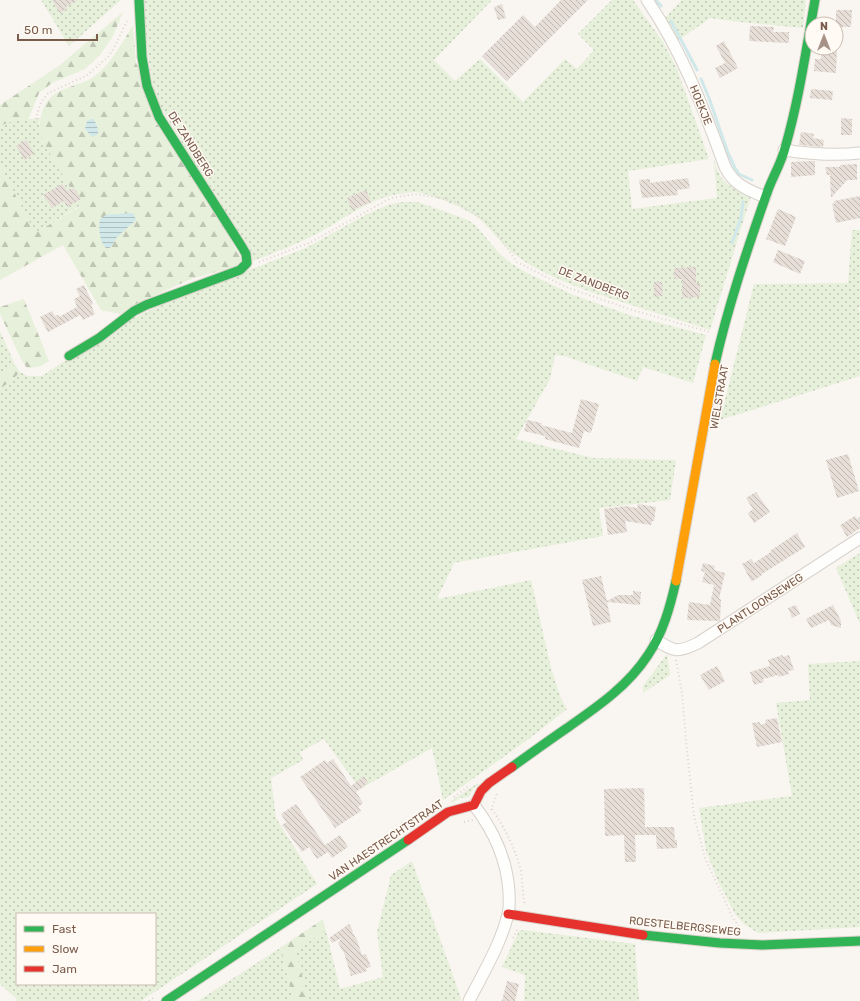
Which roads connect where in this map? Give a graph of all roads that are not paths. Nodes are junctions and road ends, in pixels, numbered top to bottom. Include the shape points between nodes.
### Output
1 (647, 0) edge
2 (815, 0) edge
3 (139, 2) edge
4 (784, 150) junction
5 (860, 153) edge
6 (765, 197) junction
7 (69, 356) dead end
8 (860, 538) edge
9 (656, 640) junction
10 (474, 805) junction
11 (508, 914) junction
12 (860, 941) edge
13 (166, 1001) edge
14 (469, 1001) edge

1 - 6 street, HOEKJE via 669,34 694,86 729,176 735,182
2 - 4 street, WIELSTRAAT via 803,68
3 - 7 street, DE ZANDBERG via 142,57 147,86 159,117 242,247 247,263 240,270 146,304
4 - 5 street via 814,154
4 - 6 street, WIELSTRAAT
6 - 9 street, WIELSTRAAT via 721,335 677,576 671,601
8 - 9 street, PLANTLOONSEWEG via 698,644 674,651
9 - 10 street via 640,666 612,696 489,783
10 - 11 street via 502,851 508,879
10 - 13 street, VAN HAESTRECHTSTRAAT via 448,812
11 - 12 street, ROESTELBERGSEWEG via 695,942 784,945
11 - 14 street via 497,944

